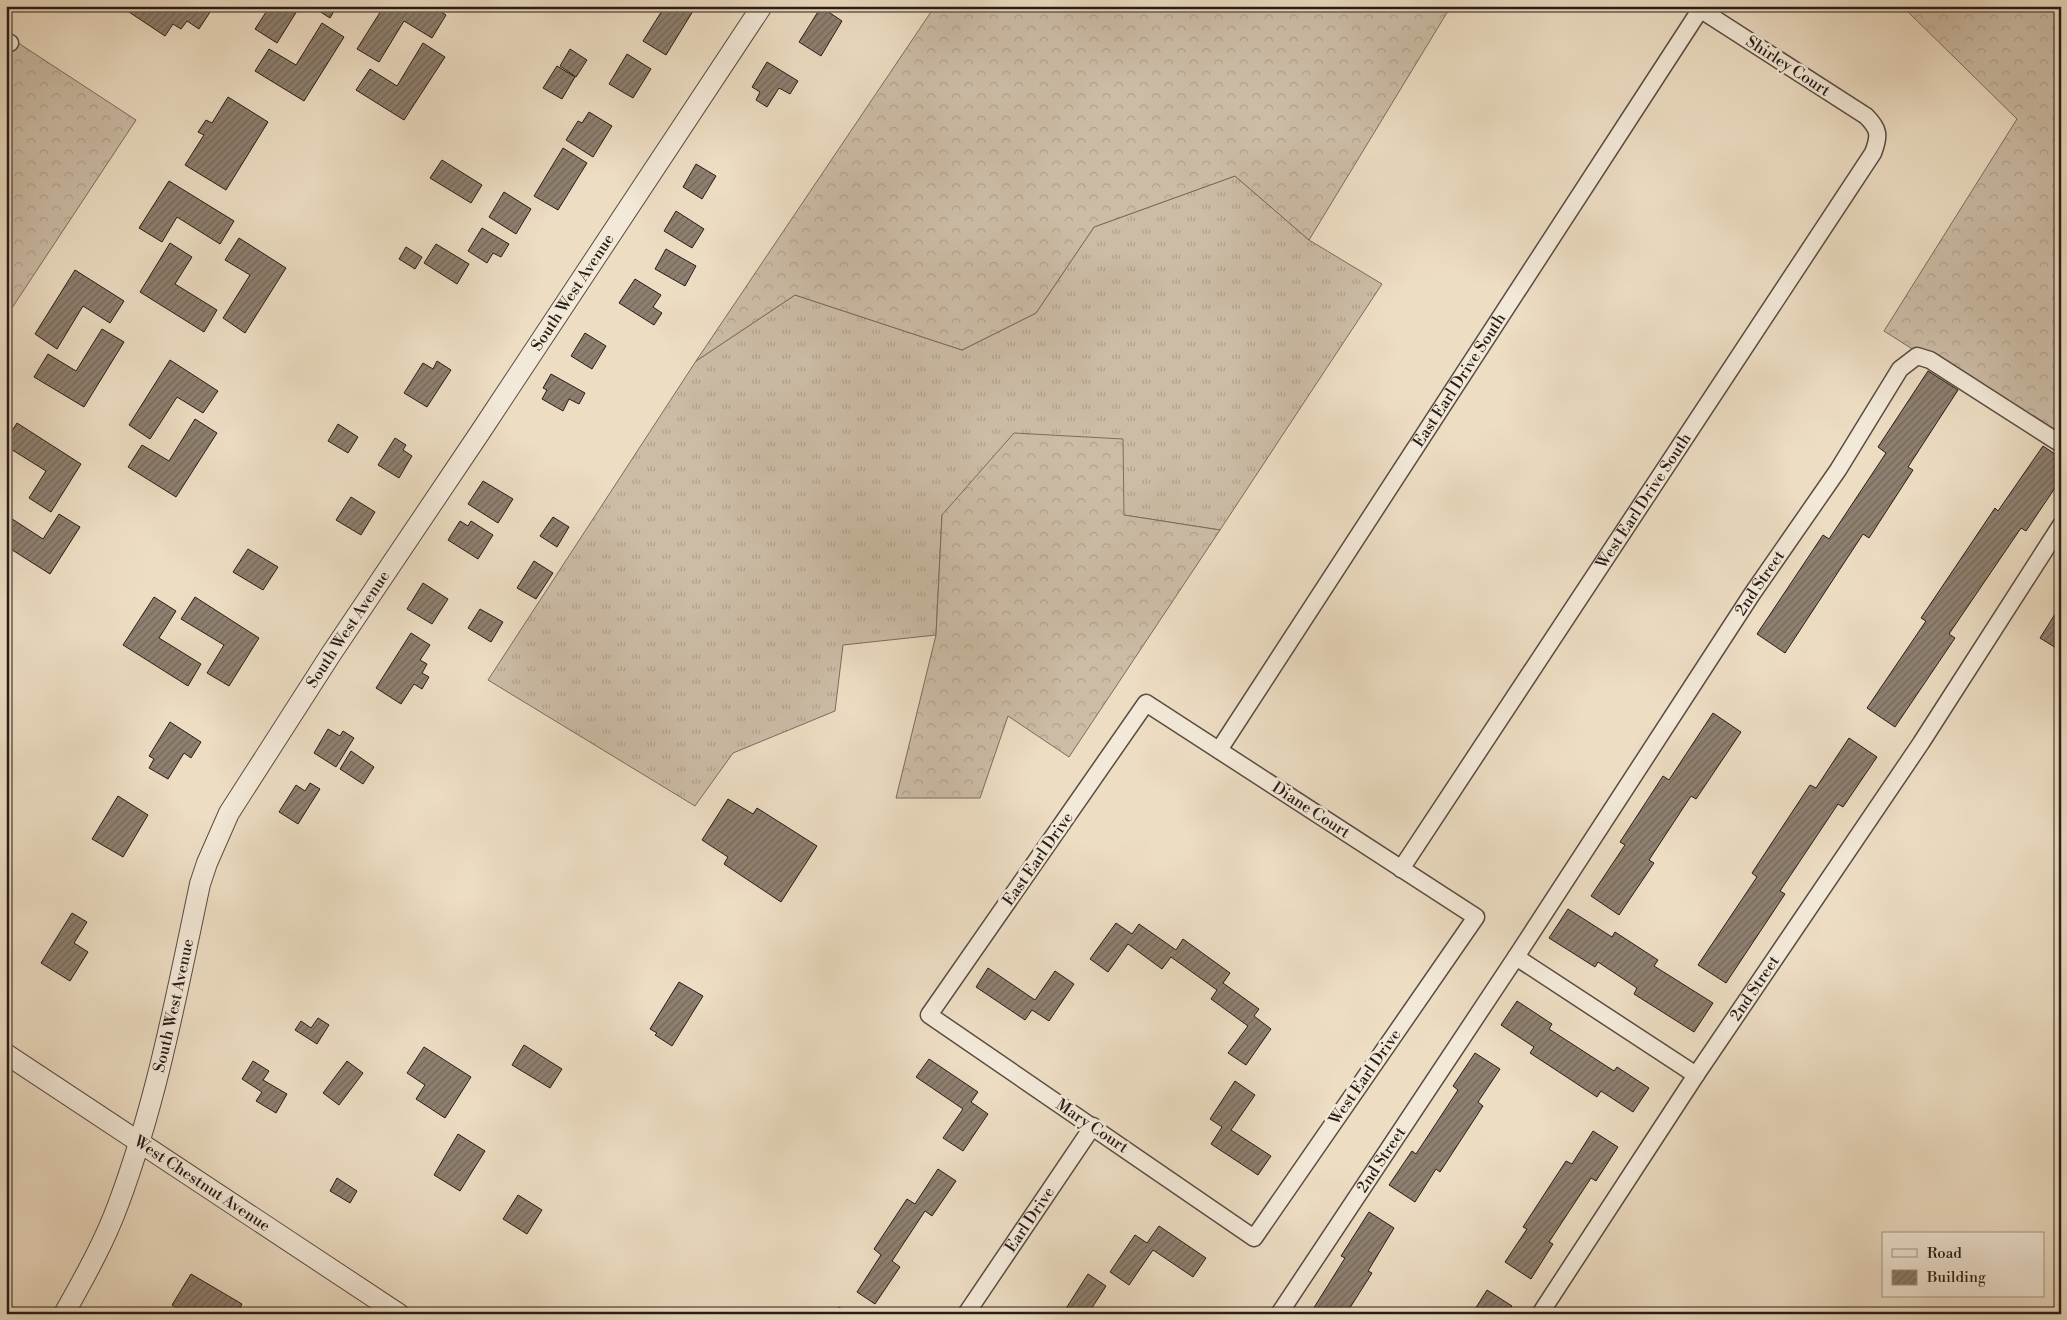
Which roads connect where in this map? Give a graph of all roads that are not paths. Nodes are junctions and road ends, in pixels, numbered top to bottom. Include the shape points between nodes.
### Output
1 (762, 6) edge
2 (1698, 8) edge
3 (1878, 130) joint
4 (2061, 444) edge
5 (2061, 524) edge
6 (1146, 703) joint
7 (1219, 750) junction
8 (1402, 869) junction
9 (1476, 917) joint
10 (1516, 957) junction
11 (930, 1015) joint
12 (6, 1054) edge
13 (1696, 1075) junction
14 (1093, 1126) junction
15 (140, 1142) junction
16 (1254, 1238) joint
17 (64, 1314) edge
18 (399, 1314) edge
19 (966, 1314) edge
20 (1279, 1314) edge
21 (1540, 1314) edge

1 - 15 street, South West Avenue via 331,654 229,813 200,884
2 - 3 street, Shirley Court via 1866,116
2 - 7 street, East Earl Drive South
3 - 8 street, West Earl Drive South via 1878,143 1873,152
4 - 10 street, 2nd Street via 1930,360 1917,356 1900,369 1838,470 1752,594
5 - 13 street, 2nd Street via 1921,743
6 - 7 street, Diane Court
6 - 11 street, East Earl Drive
7 - 8 street, Diane Court
8 - 9 street, Diane Court
9 - 16 street, West Earl Drive
10 - 13 street
10 - 20 street, 2nd Street
11 - 14 street, Mary Court
12 - 15 street, West Chestnut Avenue
13 - 21 street, 2nd Street
14 - 16 street, Mary Court
14 - 19 street, Earl Drive
15 - 17 street, South West Avenue via 118,1207
15 - 18 street, West Chestnut Avenue

